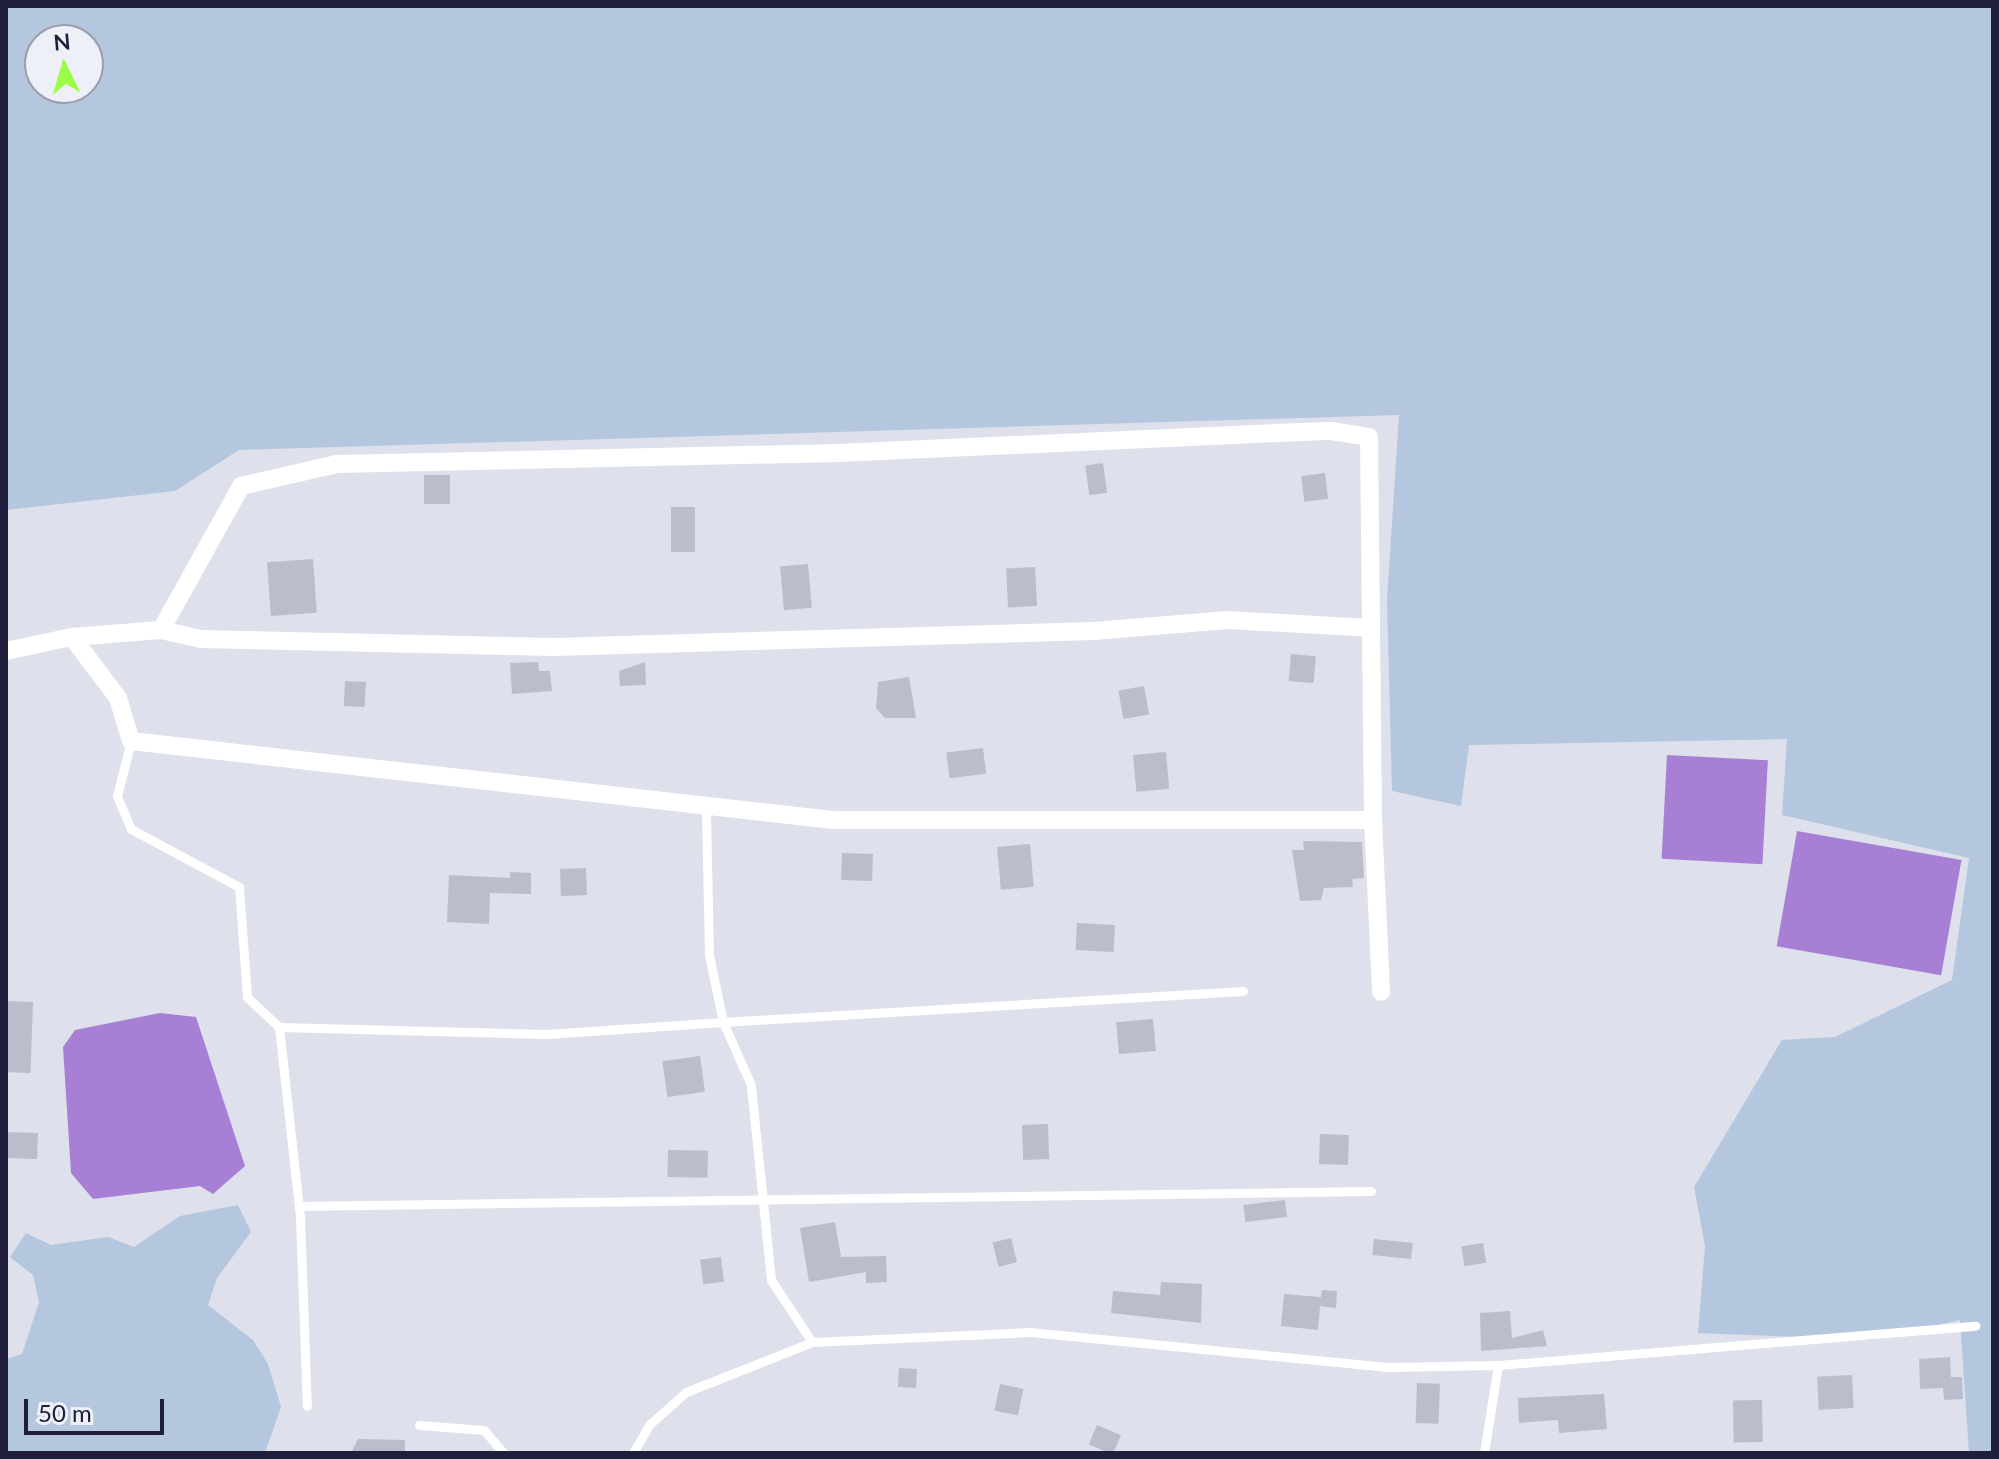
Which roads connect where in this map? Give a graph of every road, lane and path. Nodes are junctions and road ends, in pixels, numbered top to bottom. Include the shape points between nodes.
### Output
1 (1369, 628) junction
2 (161, 630) junction
3 (72, 637) junction
4 (6, 651) edge
5 (131, 741) junction
6 (706, 807) junction
7 (1373, 820) junction
8 (1243, 991) dead end
9 (1381, 992) dead end
10 (723, 1022) junction
11 (279, 1027) junction
12 (1371, 1191) dead end
13 (759, 1203) junction
14 (299, 1206) junction
15 (1975, 1326) dead end
16 (812, 1342) junction
17 (1498, 1365) junction
18 (307, 1406) dead end
19 (419, 1425) dead end
20 (503, 1453) edge
21 (633, 1453) edge
22 (1484, 1453) edge

1 - 2 street via 1228,620 1094,631 555,647 201,639
1 - 2 street via 1369,437 1331,431 838,453 337,464 241,486
1 - 7 street
2 - 3 street
3 - 4 street
3 - 5 street via 118,698
5 - 6 street
5 - 11 lane via 117,796 131,829 239,887 247,997
6 - 7 street via 833,820
6 - 10 lane via 709,955
7 - 9 street
8 - 10 lane
10 - 11 lane via 547,1034
10 - 13 lane via 751,1085
11 - 14 lane
12 - 13 lane
13 - 14 lane
13 - 16 lane via 771,1280
14 - 18 lane
15 - 17 lane
16 - 17 lane via 1030,1332 1390,1367
16 - 21 lane via 686,1392 650,1424
17 - 22 lane
19 - 20 lane via 484,1430

